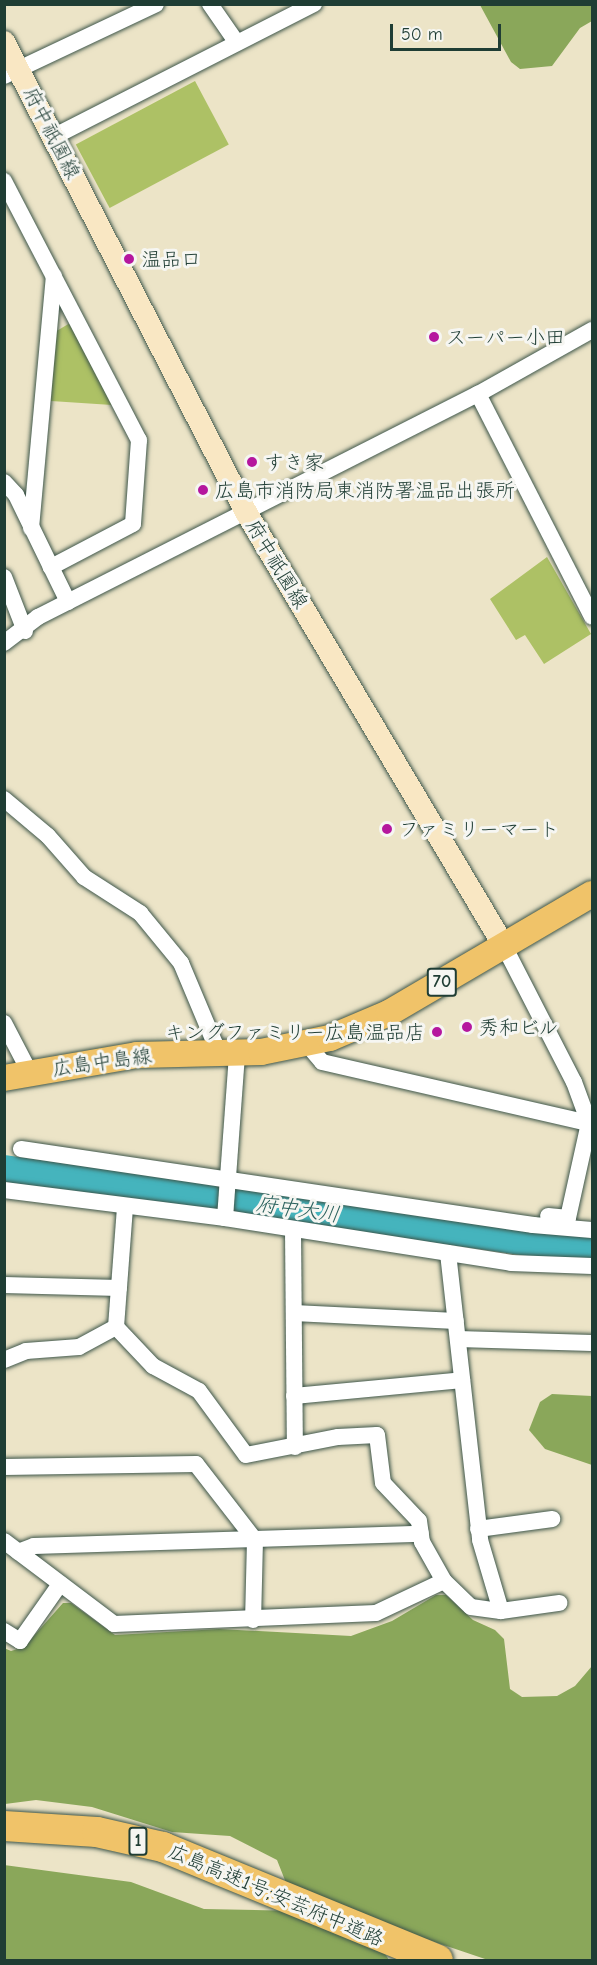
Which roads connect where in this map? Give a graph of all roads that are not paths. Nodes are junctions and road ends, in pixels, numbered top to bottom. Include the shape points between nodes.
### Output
1 (156, 4) edge
2 (210, 4) edge
3 (314, 4) edge
4 (4, 42) edge
5 (237, 43) junction
6 (11, 72) edge
7 (53, 137) junction
8 (4, 181) edge
9 (54, 275) junction
10 (592, 330) edge
11 (478, 394) junction
12 (4, 482) edge
13 (246, 512) junction
14 (31, 528) junction
15 (51, 567) junction
16 (4, 578) edge
17 (68, 602) junction
18 (592, 617) edge
19 (25, 631) junction
20 (4, 643) edge
21 (4, 799) edge
22 (592, 894) edge
23 (504, 946) junction
24 (4, 1023) edge
25 (307, 1044) junction
26 (225, 1053) junction
27 (30, 1073) junction
28 (4, 1078) edge
29 (591, 1123) edge
30 (21, 1149) dead end
31 (228, 1179) junction
32 (4, 1190) edge
33 (125, 1206) junction
34 (225, 1218) junction
35 (504, 1221) junction
36 (293, 1230) junction
37 (592, 1230) edge
38 (448, 1253) junction
39 (592, 1266) edge
40 (4, 1285) edge
41 (119, 1288) junction
42 (294, 1312) junction
43 (456, 1321) junction
44 (116, 1327) junction
45 (458, 1339) junction
46 (592, 1343) edge
47 (4, 1360) edge
48 (462, 1380) junction
49 (294, 1396) junction
50 (295, 1447) junction
51 (4, 1467) edge
52 (552, 1519) dead end
53 (478, 1529) junction
54 (421, 1534) junction
55 (255, 1540) junction
56 (4, 1541) edge
57 (18, 1552) junction
58 (444, 1581) junction
59 (60, 1584) junction
60 (559, 1603) dead end
61 (501, 1611) junction
62 (253, 1620) junction
63 (4, 1630) edge
64 (4, 1826) edge
65 (438, 1960) edge

1 - 6 street
2 - 5 street
3 - 5 street
4 - 6 main road, 府中祇園線
5 - 7 street
6 - 7 main road, 府中祇園線
7 - 13 main road, 府中祇園線
8 - 9 street
9 - 14 street
9 - 15 street via 139,440 133,524
10 - 11 street
11 - 13 street
11 - 18 street
12 - 14 street
13 - 17 street
13 - 23 main road, 府中祇園線
14 - 15 street
15 - 17 street
16 - 19 street
17 - 19 street via 38,617
19 - 20 street
21 - 26 street via 48,836 84,878 140,913 181,963 215,1044
22 - 23 main road, 広島中島線 / 70
23 - 25 main road, 広島中島線 / 70 via 380,1018
23 - 29 street
24 - 27 street
25 - 26 main road, 広島中島線 / 70
25 - 29 street via 322,1062
26 - 27 main road, 広島中島線 / 70 via 137,1055
26 - 31 street
27 - 28 main road, 広島中島線 / 70
29 - 35 street via 568,1218 525,1214
30 - 31 street
31 - 34 street
31 - 35 street
32 - 33 street
33 - 34 street
33 - 41 street
34 - 36 street
35 - 37 street
36 - 38 street
36 - 42 street
38 - 39 street via 510,1263
38 - 43 street
40 - 41 street
41 - 44 street
42 - 43 street
42 - 49 street
43 - 45 street
44 - 47 street via 79,1347 26,1351
44 - 50 street via 153,1366 200,1391 246,1455
45 - 46 street
45 - 48 street
48 - 49 street
48 - 53 street
49 - 50 street
50 - 54 street via 338,1437 378,1435 383,1483 419,1521
51 - 55 street via 196,1464
52 - 53 street
53 - 61 street
54 - 55 street
54 - 58 street
55 - 57 street via 34,1546
55 - 62 street
56 - 57 street
57 - 59 street
58 - 61 street via 471,1607
58 - 62 street via 376,1613
59 - 62 street via 114,1624
59 - 63 street via 20,1641
60 - 61 street
64 - 65 highway, 広島高速1号;安芸府中道路 / 1 via 66,1828 130,1839 195,1858 363,1932

